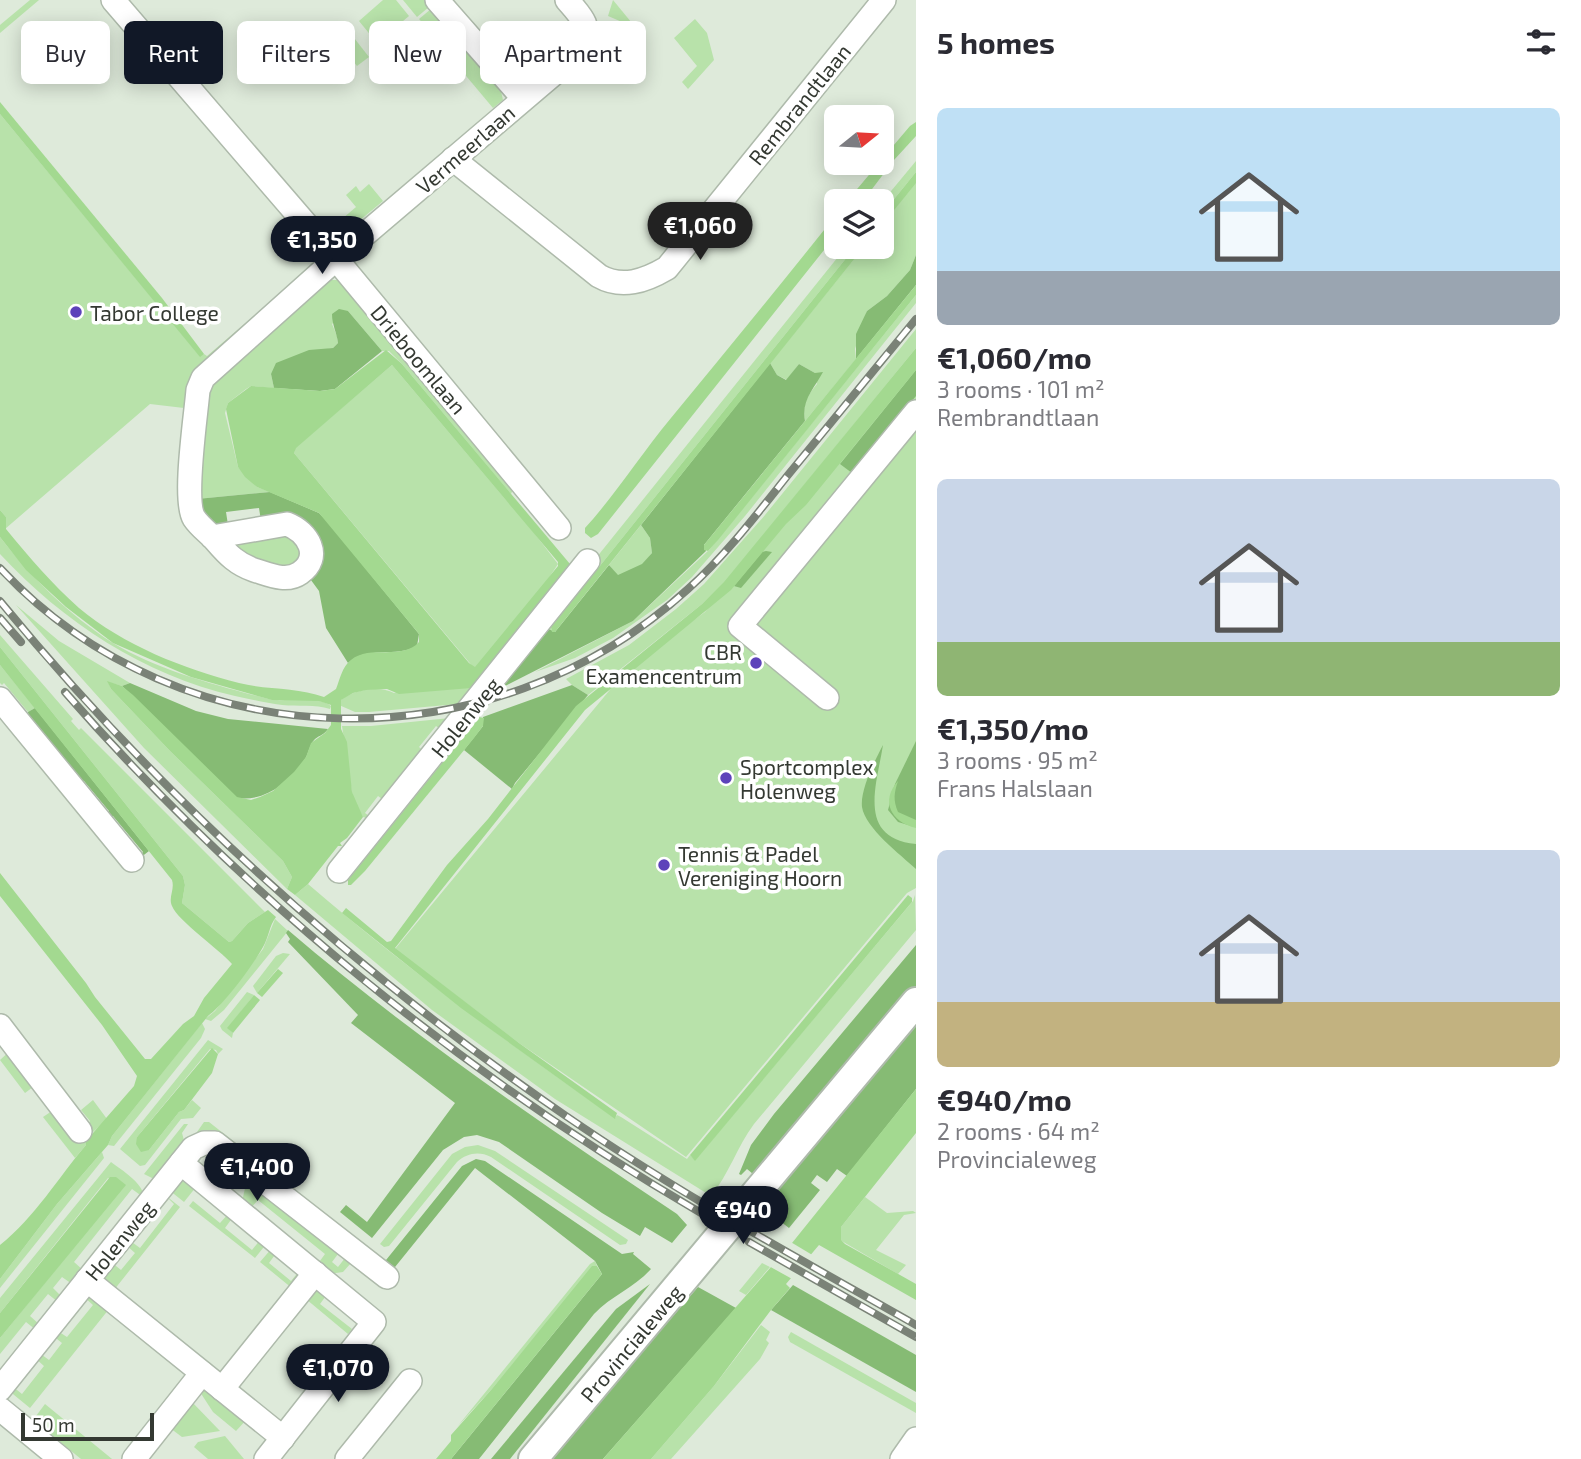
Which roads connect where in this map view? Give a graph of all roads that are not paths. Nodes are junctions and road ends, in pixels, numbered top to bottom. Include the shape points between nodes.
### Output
1 (113, 0) edge
2 (437, 0) edge
3 (567, 0) edge
4 (884, 0) edge
5 (523, 98) junction
6 (453, 159) junction
7 (336, 259) junction
8 (916, 412) edge
9 (559, 528) dead end
10 (212, 537) dead end
11 (588, 561) dead end
12 (827, 698) dead end
13 (0, 699) edge
14 (132, 860) dead end
15 (339, 871) dead end
16 (916, 1002) edge
17 (0, 1026) edge
18 (80, 1130) dead end
19 (181, 1163) junction
20 (315, 1273) junction
21 (387, 1277) dead end
22 (87, 1279) junction
23 (202, 1373) junction
24 (410, 1381) dead end
25 (0, 1389) edge
26 (222, 1390) junction
27 (0, 1409) edge
28 (283, 1438) junction
29 (916, 1439) edge
30 (61, 1459) edge
31 (134, 1459) edge
32 (266, 1459) edge
33 (347, 1459) edge
34 (533, 1459) edge
35 (902, 1459) edge

1 - 7 street, Drieboomlaan
2 - 5 street
3 - 5 street, Vermeerlaan via 588,30 584,48
4 - 6 street, Rembrandtlaan via 667,268 654,276 617,283 599,276
5 - 6 street, Vermeerlaan
6 - 7 street, Vermeerlaan
7 - 9 street, Drieboomlaan
7 - 10 street, Vermeerlaan via 203,378 198,390 189,499 193,517
8 - 12 street via 740,626
11 - 15 street, Holenweg
13 - 14 street
16 - 34 main road, Provincialeweg
17 - 18 street
19 - 20 street
19 - 21 street, Holenweg via 192,1148 215,1143
19 - 22 street, Holenweg
20 - 26 street
20 - 28 street via 374,1322
22 - 23 street
22 - 25 street, Holenweg
23 - 26 street
23 - 31 street
24 - 33 street
26 - 28 street
27 - 30 street
28 - 32 street
29 - 35 street

